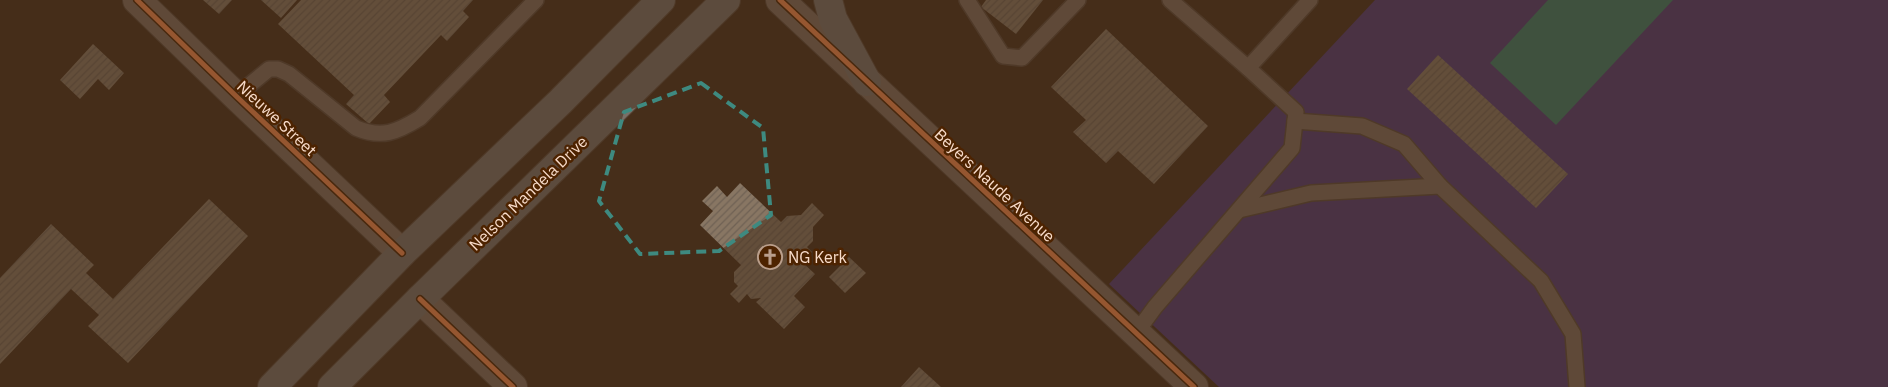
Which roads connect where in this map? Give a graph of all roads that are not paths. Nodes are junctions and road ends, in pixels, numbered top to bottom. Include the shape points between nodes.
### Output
1 (137, 0) edge
2 (536, 0) edge
3 (661, 0) edge
4 (726, 0) edge
5 (780, 0) edge
6 (828, 0) edge
7 (967, 0) edge
8 (1078, 0) edge
9 (1170, 0) edge
10 (1310, 0) edge
11 (1248, 68) junction
12 (867, 82) junction
13 (236, 96) junction
14 (1296, 116) junction
15 (1440, 186) junction
16 (1239, 210) junction
17 (402, 253) junction
18 (420, 299) junction
19 (1136, 333) junction
20 (272, 387) edge
21 (332, 387) edge
22 (514, 387) edge
23 (1194, 387) edge
24 (1577, 387) edge

1 - 13 street, Nieuwe Street
2 - 13 lane via 420,118 403,129 377,134 356,128 289,74 278,69 269,69
3 - 17 highway
4 - 18 highway, Nelson Mandela Drive
5 - 12 street, Beyers Naude Avenue
6 - 12 highway via 833,19
7 - 8 lane via 1003,56 1022,58
9 - 11 lane
10 - 11 lane
11 - 14 lane
12 - 19 street, Beyers Naude Avenue
13 - 17 street, Nieuwe Street
14 - 15 lane via 1362,126 1404,144
14 - 16 lane via 1292,148
15 - 16 lane via 1311,193
15 - 24 lane via 1541,281 1573,334
16 - 19 lane
17 - 20 highway
18 - 21 highway, Nelson Mandela Drive
18 - 22 street
19 - 23 street, Beyers Naude Avenue

